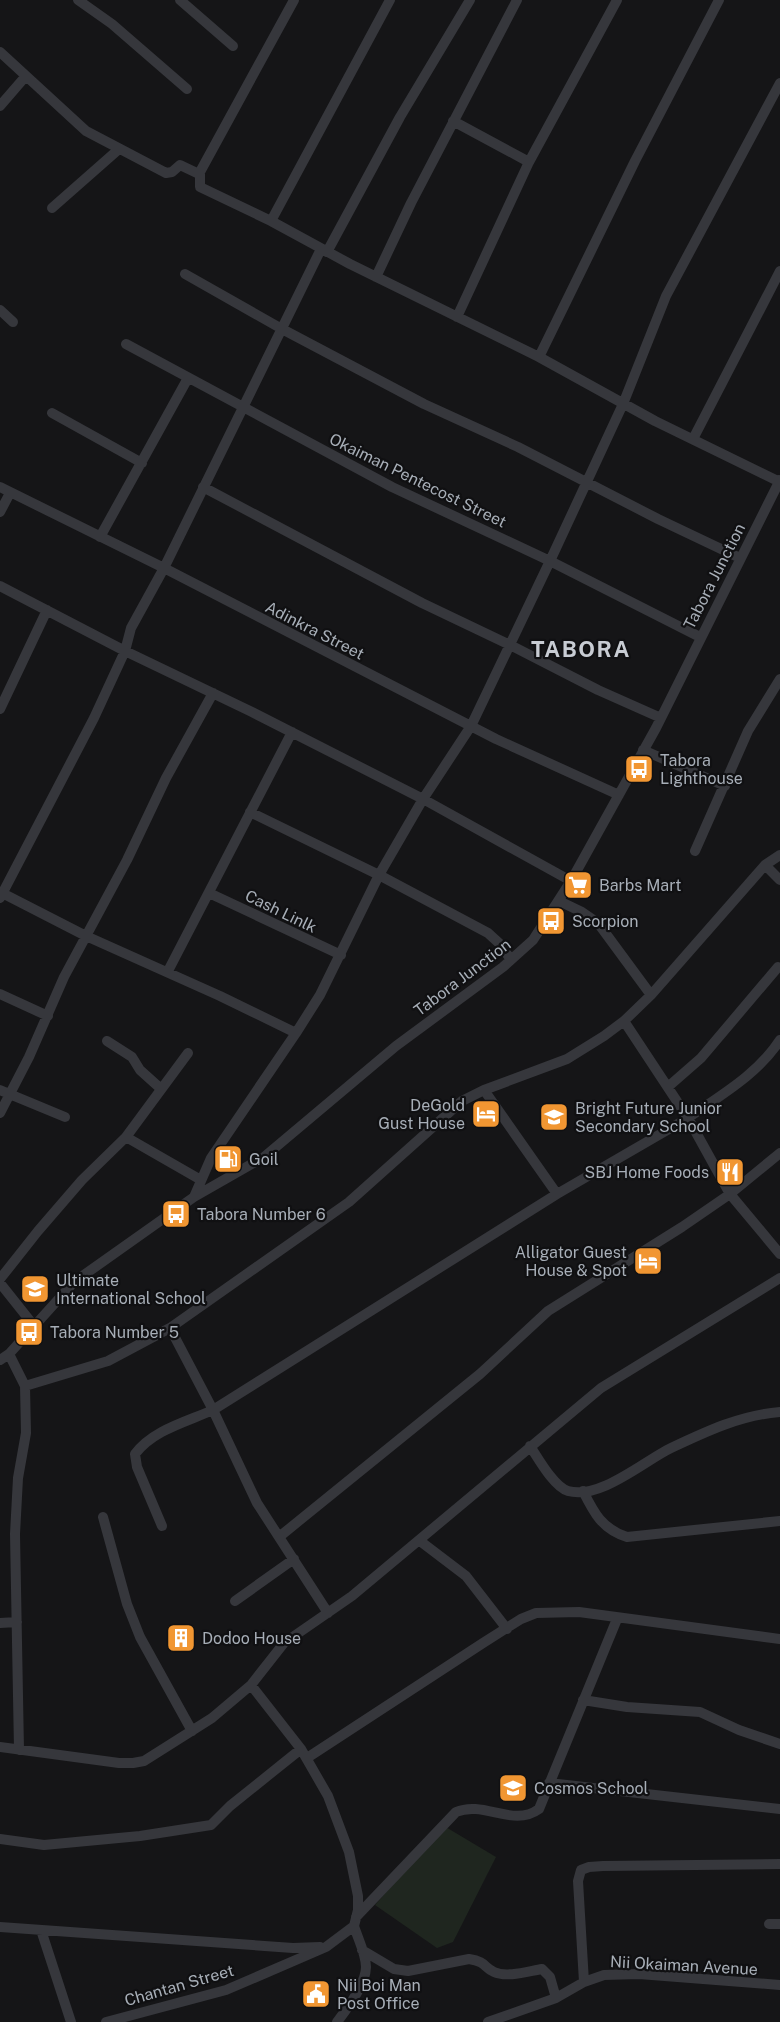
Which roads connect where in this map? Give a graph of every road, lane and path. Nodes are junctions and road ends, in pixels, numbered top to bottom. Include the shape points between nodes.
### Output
1 (78, 0) edge
2 (180, 0) edge
3 (294, 0) edge
4 (390, 0) edge
5 (470, 0) edge
6 (517, 0) edge
7 (617, 0) edge
8 (719, 0) edge
9 (233, 46) dead end
10 (0, 52) edge
11 (25, 76) junction
12 (780, 83) edge
13 (187, 89) dead end
14 (0, 106) edge
15 (453, 121) junction
16 (118, 149) junction
17 (530, 162) junction
18 (197, 173) junction
19 (52, 208) dead end
20 (271, 221) junction
21 (324, 250) junction
22 (780, 271) edge
23 (184, 274) dead end
24 (376, 277) junction
25 (0, 310) edge
26 (458, 317) junction
27 (13, 322) dead end
28 (282, 328) junction
29 (126, 344) dead end
30 (538, 357) junction
31 (188, 378) junction
32 (622, 404) junction
33 (243, 407) junction
34 (52, 413) dead end
35 (693, 439) junction
36 (142, 463) junction
37 (780, 481) edge
38 (587, 482) junction
39 (203, 487) junction
40 (5, 490) edge
41 (0, 512) edge
42 (100, 537) junction
43 (741, 558) junction
44 (550, 561) junction
45 (164, 568) junction
46 (0, 586) edge
47 (47, 610) junction
48 (700, 637) junction
49 (510, 645) junction
50 (125, 651) junction
51 (780, 680) edge
52 (213, 693) junction
53 (0, 709) edge
54 (661, 718) junction
55 (471, 726) junction
56 (292, 732) junction
57 (643, 750) junction
58 (725, 786) junction
59 (619, 795) junction
60 (423, 799) junction
61 (250, 812) junction
62 (695, 851) dead end
63 (780, 855) edge
64 (765, 866) junction
65 (379, 875) junction
66 (780, 880) edge
67 (571, 881) junction
68 (209, 893) junction
69 (1, 894) edge
70 (559, 901) junction
71 (86, 936) junction
72 (341, 955) junction
73 (511, 960) junction
74 (778, 966) dead end
75 (168, 971) junction
76 (0, 994) edge
77 (651, 995) junction
78 (48, 1016) junction
79 (624, 1021) junction
80 (296, 1034) junction
81 (780, 1040) edge
82 (107, 1041) dead end
83 (188, 1053) dead end
84 (669, 1086) junction
85 (160, 1088) junction
86 (484, 1090) junction
87 (5, 1092) edge
88 (0, 1113) edge
89 (65, 1117) dead end
90 (688, 1118) junction
91 (126, 1137) junction
92 (780, 1153) edge
93 (201, 1180) junction
94 (557, 1194) junction
95 (730, 1194) junction
96 (194, 1197) junction
97 (780, 1254) edge
98 (780, 1278) edge
99 (0, 1281) edge
100 (35, 1327) junction
101 (170, 1328) junction
102 (5, 1357) edge
103 (26, 1386) junction
104 (213, 1410) junction
105 (780, 1412) edge
106 (530, 1446) junction
107 (583, 1491) junction
108 (103, 1517) dead end
109 (780, 1521) edge
110 (162, 1526) dead end
111 (279, 1537) junction
112 (420, 1541) junction
113 (294, 1559) junction
114 (235, 1601) dead end
115 (328, 1614) junction
116 (617, 1619) junction
117 (17, 1622) junction
118 (0, 1623) edge
119 (507, 1629) junction
120 (780, 1639) edge
121 (251, 1686) junction
122 (584, 1700) junction
123 (192, 1731) junction
124 (780, 1744) edge
125 (0, 1747) edge
126 (19, 1750) junction
127 (304, 1754) junction
128 (549, 1783) junction
129 (780, 1809) edge
130 (0, 1839) edge
131 (780, 1864) edge
132 (355, 1921) junction
133 (0, 1927) edge
134 (41, 1930) junction
135 (326, 1947) junction
136 (362, 1950) junction
137 (584, 1982) junction
138 (780, 1985) edge
139 (556, 1998) junction
140 (71, 2022) edge
141 (106, 2022) edge
142 (338, 2022) edge
143 (488, 2022) edge

1 - 13 street
2 - 9 street
3 - 18 street
4 - 20 street
5 - 21 street
6 - 15 street
7 - 17 street
8 - 30 street via 634,161
10 - 11 street
11 - 14 street
11 - 16 street via 86,131
12 - 32 street via 666,297
15 - 17 street
15 - 24 street
16 - 18 street via 166,172 183,165
16 - 19 street
17 - 26 street
18 - 20 street via 200,187
20 - 21 street
21 - 24 street
21 - 28 street
22 - 35 street
23 - 28 street
24 - 26 street
25 - 27 street
26 - 30 street
28 - 33 street
28 - 38 street via 424,404
29 - 31 street, Okaiman Pentecost Street
30 - 32 street
31 - 33 street, Okaiman Pentecost Street
31 - 36 street
32 - 35 street
32 - 38 street
33 - 39 street
33 - 44 street, Okaiman Pentecost Street via 392,487
34 - 36 street
35 - 37 street
36 - 42 street
37 - 43 street, Tabora Junction
38 - 43 street
38 - 44 street
39 - 45 street
39 - 49 street
40 - 41 street
40 - 42 street, Adinkra Street
42 - 45 street, Adinkra Street
43 - 48 street, Tabora Junction
44 - 48 street, Okaiman Pentecost Street
44 - 49 street
45 - 50 street via 131,628
45 - 55 street, Adinkra Street
46 - 47 street
47 - 50 street
47 - 53 street
48 - 54 street, Tabora Junction
49 - 54 street
49 - 55 street
50 - 52 street
50 - 69 street via 60,785
51 - 58 street via 748,731
52 - 56 street
52 - 71 street
54 - 57 street, Tabora Junction
55 - 59 street, Adinkra Street
55 - 60 street
56 - 60 street
56 - 61 street
57 - 58 street
57 - 59 street, Tabora Junction
58 - 62 street
59 - 67 street, Tabora Junction
60 - 65 street
60 - 67 street
61 - 65 street
61 - 68 street
63 - 64 street
64 - 66 street
64 - 77 street
65 - 72 street
65 - 73 street via 488,933
67 - 70 street, Tabora Junction
68 - 72 street, Cash Linlk
68 - 75 street
69 - 71 street
70 - 73 street, Tabora Junction via 533,939
70 - 77 street via 598,923
71 - 75 street
71 - 78 street
72 - 80 street
73 - 96 street, Tabora Junction via 396,1046 264,1156
74 - 84 street via 701,1058
75 - 80 street
76 - 78 street
77 - 79 street
78 - 87 street
79 - 84 street
79 - 86 street via 567,1059
80 - 93 street
81 - 90 street via 740,1081
82 - 85 street via 132,1057 140,1071
83 - 85 street
84 - 90 street
85 - 91 street
86 - 94 street
86 - 101 street via 462,1101 349,1202
87 - 88 street
87 - 89 street
90 - 94 street
90 - 95 street
91 - 93 street
91 - 99 street via 38,1230
92 - 95 street
93 - 96 street
94 - 104 street
95 - 97 street
95 - 111 street via 548,1311 480,1374
96 - 100 street, Tabora Junction via 74,1282
98 - 106 street via 601,1388
99 - 100 street
100 - 102 street, Tabora Junction
101 - 103 street via 108,1361
101 - 104 street
102 - 103 street
103 - 117 street via 26,1433 18,1478 15,1534
104 - 110 street via 155,1435 135,1454
104 - 111 street via 247,1484
105 - 107 street via 726,1423 669,1449 608,1484
106 - 107 street via 555,1483 570,1492
106 - 112 street
107 - 109 street via 594,1515 606,1528 627,1537
108 - 123 street via 136,1628
111 - 113 street
112 - 115 street
112 - 119 street via 466,1576
113 - 114 street
113 - 115 street
115 - 121 street via 285,1643
116 - 119 street via 579,1612 536,1613
116 - 120 street
116 - 122 street, Chantan Street
117 - 118 street
117 - 126 street
119 - 127 street
121 - 123 street
121 - 127 street
122 - 124 street via 700,1712
122 - 128 street, Chantan Street
123 - 126 street via 144,1761 133,1763
125 - 126 street
127 - 130 street via 230,1806 212,1825 44,1845
127 - 132 street via 328,1796 349,1852 358,1896
128 - 129 street
128 - 132 street, Chantan Street via 539,1809 530,1815 517,1817 473,1807 456,1812
131 - 137 street via 596,1866 581,1870 578,1881
132 - 135 street, Chantan Street
132 - 136 street
133 - 134 street
134 - 135 street
134 - 140 street
135 - 141 street, Chantan Street via 226,1990
136 - 139 street via 394,1969 408,1971 470,1959 503,1974 542,1969 550,1977
136 - 142 street via 366,1969 350,2006
137 - 138 street, Nii Okaiman Avenue via 626,1973
137 - 139 street, Nii Okaiman Avenue
139 - 143 street, Nii Okaiman Avenue

